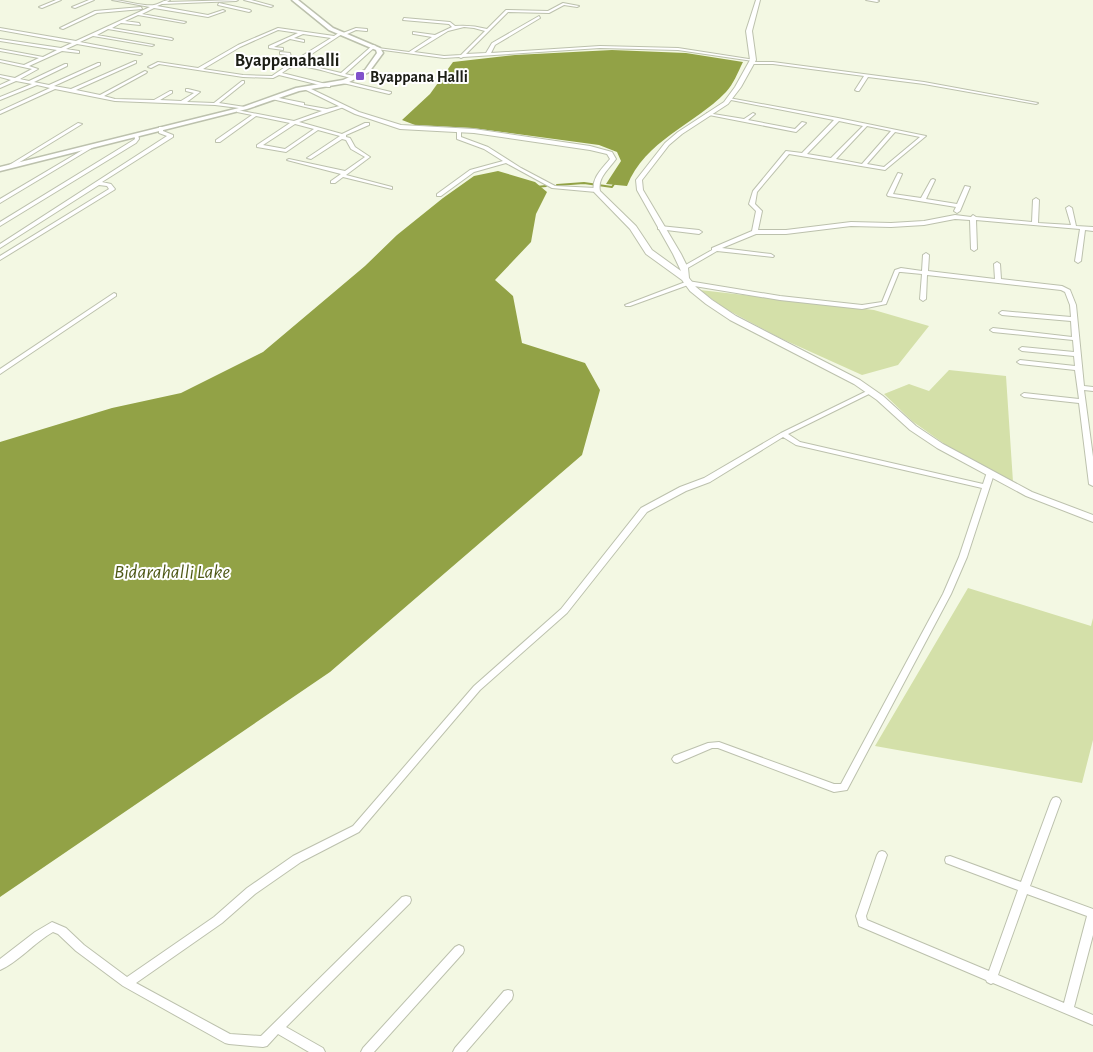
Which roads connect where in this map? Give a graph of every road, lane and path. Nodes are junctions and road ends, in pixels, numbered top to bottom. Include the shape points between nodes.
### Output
1 (59, 0) edge
2 (92, 0) edge
3 (114, 0) edge
4 (168, 0) edge
5 (236, 0) edge
6 (246, 0) edge
7 (295, 0) edge
8 (758, 0) edge
9 (868, 0) edge
10 (122, 1) edge
11 (877, 1) edge
12 (210, 2) junction
13 (161, 3) junction
14 (271, 6) dead end
15 (577, 6) dead end
16 (41, 7) dead end
17 (74, 7) dead end
18 (152, 7) junction
19 (99, 11) dead end
20 (223, 11) dead end
21 (249, 11) dead end
22 (138, 14) junction
23 (539, 17) dead end
24 (404, 19) dead end
25 (121, 22) junction
26 (184, 22) dead end
27 (139, 24) dead end
28 (453, 26) junction
29 (62, 28) dead end
30 (107, 28) junction
31 (0, 29) edge
32 (366, 30) dead end
33 (486, 30) junction
34 (301, 32) junction
35 (414, 33) dead end
36 (92, 35) junction
37 (340, 35) junction
38 (437, 36) junction
39 (289, 38) junction
40 (171, 39) dead end
41 (0, 40) edge
42 (303, 40) dead end
43 (78, 42) junction
44 (397, 43) dead end
45 (152, 45) dead end
46 (376, 47) junction
47 (388, 48) junction
48 (0, 50) edge
49 (61, 50) junction
50 (78, 52) dead end
51 (412, 52) junction
52 (140, 54) dead end
53 (488, 54) junction
54 (461, 56) junction
55 (43, 58) junction
56 (261, 60) dead end
57 (299, 60) junction
58 (0, 61) edge
59 (753, 61) junction
60 (135, 62) dead end
61 (99, 64) dead end
62 (292, 65) junction
63 (26, 66) junction
64 (66, 66) dead end
65 (306, 66) junction
66 (150, 67) dead end
67 (199, 70) junction
68 (145, 72) dead end
69 (280, 74) junction
70 (0, 76) edge
71 (866, 76) junction
72 (16, 79) junction
73 (343, 79) junction
74 (22, 80) junction
75 (242, 82) dead end
76 (33, 83) junction
77 (328, 86) junction
78 (2, 87) edge
79 (53, 87) junction
80 (305, 88) junction
81 (188, 90) dead end
82 (857, 90) dead end
83 (71, 91) junction
84 (170, 92) dead end
85 (389, 93) dead end
86 (100, 97) junction
87 (274, 98) junction
88 (0, 99) edge
89 (731, 99) junction
90 (154, 102) junction
91 (182, 103) junction
92 (1036, 103) dead end
93 (215, 104) junction
94 (342, 106) junction
95 (245, 108) junction
96 (234, 110) junction
97 (328, 111) junction
98 (0, 113) edge
99 (256, 114) junction
100 (709, 114) junction
101 (753, 114) dead end
102 (838, 119) junction
103 (745, 121) junction
104 (294, 122) junction
105 (804, 123) dead end
106 (80, 124) dead end
107 (367, 124) dead end
108 (866, 125) junction
109 (161, 128) junction
110 (318, 128) junction
111 (459, 130) junction
112 (894, 130) junction
113 (136, 135) junction
114 (343, 136) junction
115 (218, 141) dead end
116 (93, 146) junction
117 (803, 155) junction
118 (309, 158) dead end
119 (289, 160) dead end
120 (832, 160) junction
121 (507, 162) junction
122 (863, 166) junction
123 (8, 167) junction
124 (0, 169) edge
125 (343, 174) junction
126 (900, 174) dead end
127 (933, 180) dead end
128 (333, 182) dead end
129 (98, 183) junction
130 (596, 185) junction
131 (967, 187) dead end
132 (390, 188) dead end
133 (439, 195) dead end
134 (923, 200) junction
135 (1036, 200) dead end
136 (0, 201) edge
137 (959, 206) junction
138 (1069, 208) dead end
139 (955, 217) junction
140 (973, 217) junction
141 (1035, 223) junction
142 (0, 224) edge
143 (1074, 227) junction
144 (660, 228) junction
145 (1083, 228) junction
146 (1093, 229) edge
147 (699, 232) dead end
148 (756, 232) junction
149 (0, 246) edge
150 (714, 249) junction
151 (974, 249) dead end
152 (926, 255) dead end
153 (771, 256) dead end
154 (0, 258) edge
155 (1078, 261) dead end
156 (997, 264) dead end
157 (684, 268) junction
158 (925, 272) junction
159 (686, 281) junction
160 (998, 281) junction
161 (114, 295) dead end
162 (923, 299) dead end
163 (628, 305) dead end
164 (1002, 312) dead end
165 (1074, 319) junction
166 (993, 330) dead end
167 (1076, 339) junction
168 (1022, 348) dead end
169 (1078, 354) junction
170 (1020, 362) dead end
171 (1078, 368) junction
172 (0, 372) edge
173 (1080, 388) junction
174 (1093, 389) edge
175 (871, 391) junction
176 (1024, 395) dead end
177 (1082, 401) junction
178 (783, 434) junction
179 (1091, 460) edge
180 (990, 474) junction
181 (1093, 484) edge
182 (984, 486) junction
183 (1093, 519) edge
184 (677, 759) dead end
185 (1056, 801) dead end
186 (882, 855) dead end
187 (950, 860) dead end
188 (1025, 888) junction
189 (406, 900) dead end
190 (1093, 914) edge
191 (459, 950) dead end
192 (0, 965) edge
193 (990, 979) junction
194 (127, 983) junction
195 (508, 995) dead end
196 (1068, 1010) junction
197 (1093, 1020) edge
198 (278, 1028) junction
199 (319, 1052) edge
200 (367, 1052) edge
201 (459, 1052) edge

1 - 16 street
2 - 17 street
3 - 10 street
4 - 13 street
5 - 12 street
6 - 14 street
7 - 37 main road
8 - 59 street via 749,31
9 - 11 street
10 - 18 street
10 - 19 street
12 - 13 street
12 - 21 street
13 - 18 street
15 - 33 street via 563,4 549,12 507,11
18 - 20 street via 208,16
18 - 22 street
18 - 29 street via 96,12
22 - 25 street
22 - 26 street
23 - 53 street via 493,44
24 - 28 street via 450,23
25 - 27 street
25 - 30 street
28 - 33 street via 471,25
28 - 38 street
30 - 36 street
30 - 40 street
31 - 43 street
32 - 37 street via 356,29
33 - 54 street
34 - 37 street
34 - 39 street
34 - 67 street via 278,29 238,46
35 - 38 street
36 - 43 street
36 - 45 street
37 - 46 main road
37 - 57 street
38 - 51 street
39 - 42 street
39 - 57 street via 270,47
41 - 49 street
43 - 49 street
43 - 52 street
44 - 47 street
46 - 47 street
46 - 73 street
46 - 73 main road via 380,54 367,71 356,78
47 - 51 street
48 - 55 street
49 - 50 street
49 - 55 street
51 - 54 street
53 - 54 street
53 - 59 street via 600,47 690,50
55 - 63 street
56 - 62 street
57 - 62 street
57 - 65 street
58 - 63 street
59 - 71 street
59 - 89 street
60 - 83 street
61 - 79 street
62 - 65 street
62 - 69 street
63 - 72 street via 36,69
64 - 76 street
65 - 73 street
66 - 67 street via 158,63
67 - 69 street via 246,76
68 - 86 street
69 - 77 street
70 - 72 street
71 - 82 street
71 - 92 street
72 - 74 street
72 - 78 street
73 - 77 main road
73 - 85 street
74 - 76 street
74 - 78 street
75 - 93 street
76 - 79 street
76 - 88 street
77 - 80 main road
79 - 83 street
79 - 98 street
80 - 87 main road
80 - 94 street
81 - 91 street via 198,92
83 - 86 street
84 - 90 street
86 - 90 street
87 - 95 main road
87 - 97 street
89 - 100 street
89 - 102 street
90 - 91 street
91 - 93 street
93 - 95 street
94 - 97 street
94 - 111 street via 400,127
95 - 96 main road
96 - 99 street
96 - 109 main road
97 - 104 street
99 - 104 street
99 - 115 street
100 - 103 street
100 - 144 street via 667,144 641,177 640,190
101 - 103 street
102 - 108 street
102 - 117 street
103 - 105 street via 796,131
104 - 110 street
104 - 110 street via 259,146 286,151
106 - 123 street
107 - 114 street
108 - 112 street
108 - 120 street
109 - 113 main road
109 - 129 street via 161,132 171,136
110 - 114 street
111 - 121 street via 459,138 486,148
111 - 130 street via 607,152 613,159
112 - 122 street
112 - 122 street via 924,136 887,169
113 - 116 main road
113 - 142 street via 134,142
114 - 118 street
114 - 125 street via 353,148 368,156
116 - 123 main road
116 - 136 street
117 - 120 street
117 - 148 street via 786,153 756,192 752,204 759,211
119 - 125 street
120 - 122 street
121 - 130 street via 554,187
121 - 133 street via 472,171
123 - 124 main road
125 - 128 street
125 - 132 street
126 - 134 street via 889,194
127 - 134 street
129 - 149 street
129 - 154 street via 112,188
130 - 159 street via 601,198 634,228 649,252
131 - 137 street
134 - 137 street
135 - 141 street
137 - 139 street
138 - 143 street
139 - 140 street
139 - 148 street via 924,223 851,224 786,232
140 - 141 street
140 - 151 street
141 - 143 street
143 - 145 street
144 - 147 street
144 - 157 street
145 - 146 street
145 - 155 street
148 - 150 street
150 - 153 street
150 - 157 street
152 - 158 street
156 - 160 street
157 - 159 street
158 - 159 street via 897,271 884,303 866,307 780,298
158 - 160 street
158 - 162 street
159 - 163 street
159 - 175 street via 702,297 733,318
160 - 165 street via 1048,285 1068,291
161 - 172 street
164 - 165 street
165 - 167 street
166 - 167 street
167 - 169 street
168 - 169 street
169 - 171 street
170 - 171 street
171 - 173 street
173 - 174 street
173 - 177 street
175 - 178 street
175 - 180 street via 923,435
176 - 177 street
177 - 179 street
178 - 182 street via 798,444
178 - 194 street via 708,480 644,510 564,611 477,688 356,829 297,858 218,920
179 - 181 street
180 - 182 street
180 - 183 street via 1050,504
182 - 184 street via 963,557 948,594 844,787 834,788 719,745
185 - 188 street
186 - 193 street via 860,916 863,923
187 - 188 street
188 - 190 street
188 - 193 street
189 - 198 street
190 - 196 street
191 - 200 street
192 - 194 street via 52,927 62,931
193 - 196 street
194 - 198 street via 229,1038 263,1042
195 - 201 street
196 - 197 street
198 - 199 street

